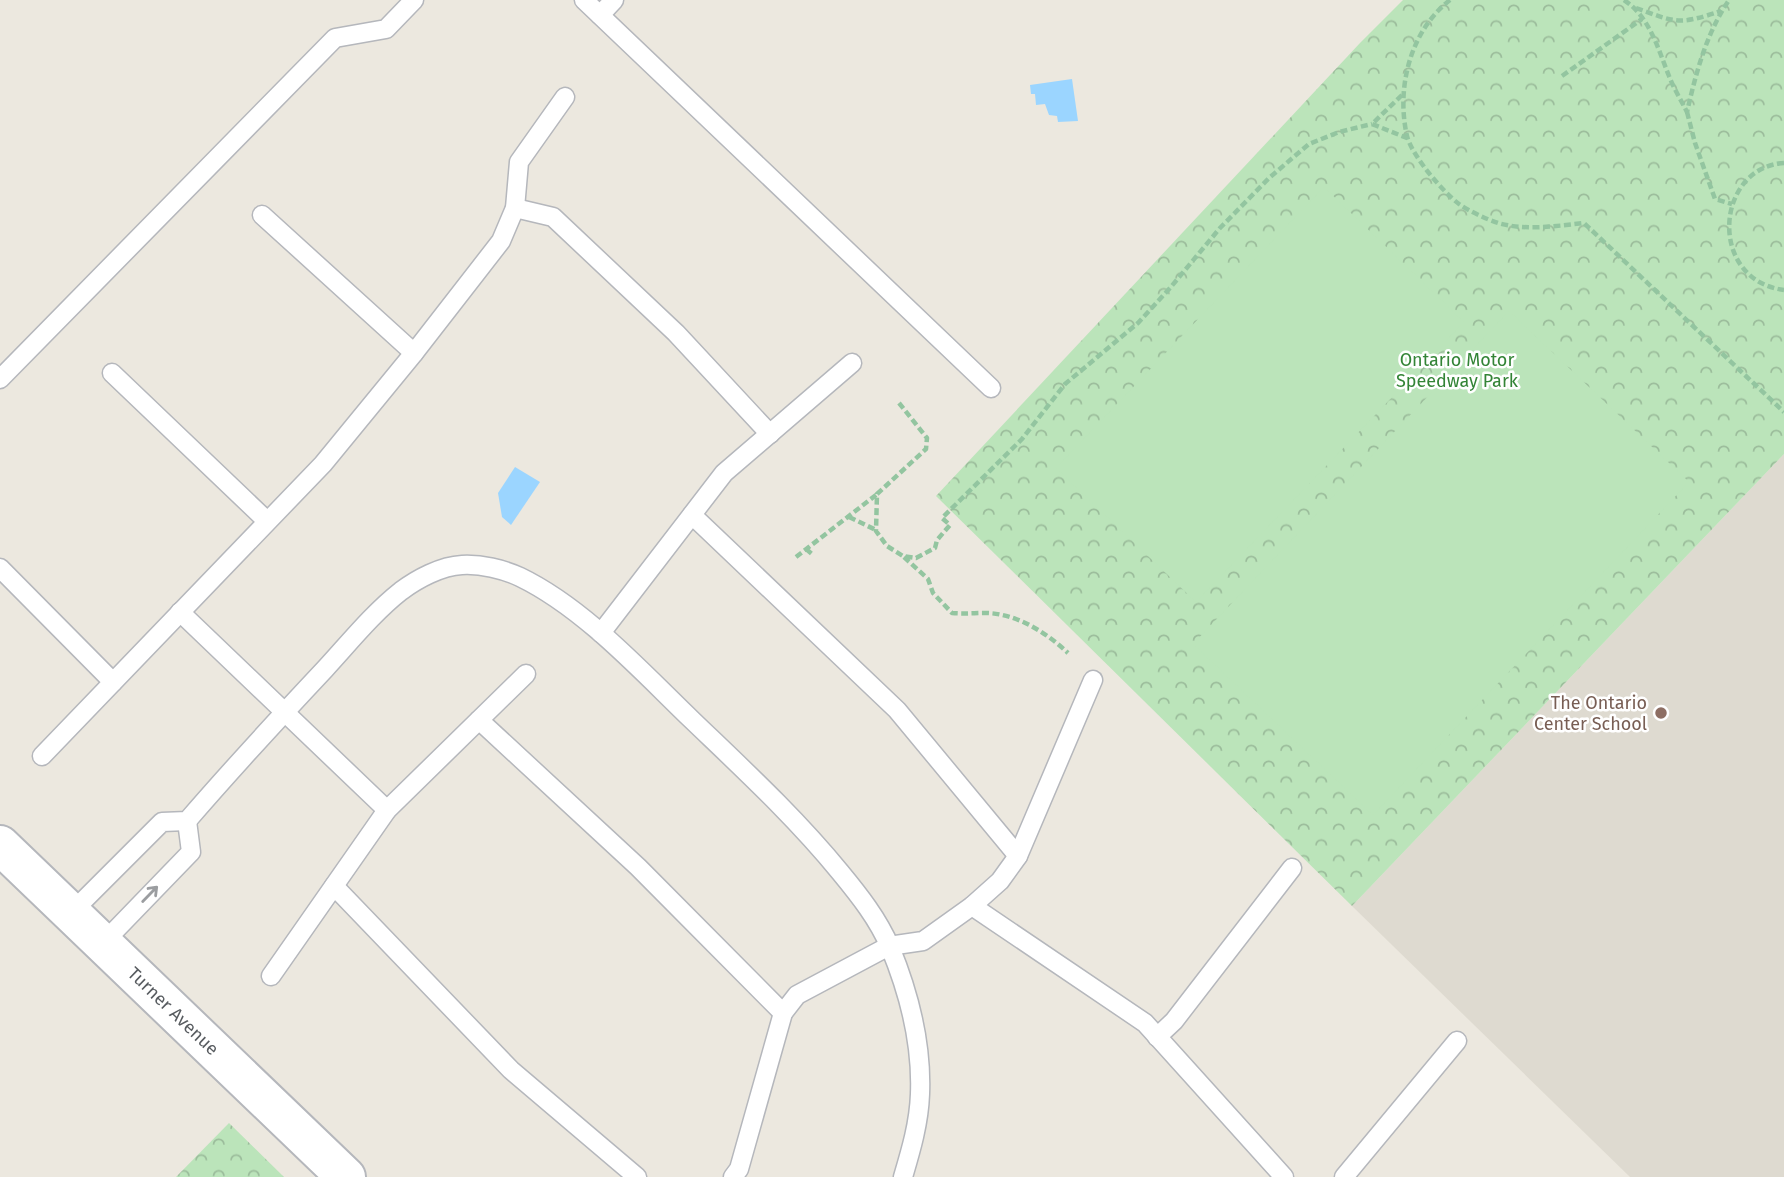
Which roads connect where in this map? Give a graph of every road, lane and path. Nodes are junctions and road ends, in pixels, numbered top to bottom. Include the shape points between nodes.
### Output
1 (414, 0) edge
2 (584, 0) edge
3 (614, 0) edge
4 (1450, 0) edge
5 (1624, 0) edge
6 (1729, 0) edge
7 (1634, 7) junction
8 (1722, 10) junction
9 (600, 15) junction
10 (1642, 19) junction
11 (1562, 76) dead end
12 (1402, 94) junction
13 (565, 97) dead end
14 (1687, 112) junction
15 (1373, 124) junction
16 (1408, 138) junction
17 (1784, 163) edge
18 (1732, 204) junction
19 (515, 208) junction
20 (262, 215) dead end
21 (1784, 290) edge
22 (414, 353) junction
23 (852, 363) dead end
24 (112, 373) dead end
25 (0, 379) edge
26 (991, 388) dead end
27 (899, 403) dead end
28 (1784, 412) edge
29 (770, 434) junction
30 (877, 494) junction
31 (692, 515) junction
32 (849, 517) junction
33 (267, 521) junction
34 (876, 530) junction
35 (806, 549) junction
36 (812, 554) dead end
37 (903, 556) junction
38 (796, 557) dead end
39 (0, 568) edge
40 (180, 612) junction
41 (601, 633) junction
42 (1068, 653) dead end
43 (526, 674) dead end
44 (1093, 680) dead end
45 (113, 682) junction
46 (283, 713) junction
47 (479, 720) junction
48 (42, 756) dead end
49 (387, 810) junction
50 (187, 821) junction
51 (0, 845) edge
52 (1018, 856) junction
53 (1292, 868) dead end
54 (334, 886) junction
55 (972, 906) junction
56 (71, 913) junction
57 (103, 943) junction
58 (889, 946) junction
59 (271, 976) dead end
60 (783, 1013) junction
61 (1157, 1037) junction
62 (1457, 1041) dead end
63 (346, 1177) edge
64 (636, 1177) edge
65 (733, 1177) edge
66 (903, 1177) edge
67 (1284, 1177) edge
68 (1343, 1177) edge

1 - 25 lane via 386,29 335,38
2 - 9 lane
3 - 9 lane
4 - 12 path via 1436,10 1414,46
5 - 7 path
6 - 8 path
7 - 8 path via 1674,22
7 - 10 path
8 - 14 path via 1698,65
9 - 26 lane
10 - 11 path
10 - 14 path
12 - 15 path
12 - 16 path
13 - 19 lane via 519,162
14 - 18 path via 1715,199
15 - 16 path
15 - 37 path via 1309,144 1269,178 1138,323 1065,384 1022,439 942,518 950,525 935,548 916,558
16 - 28 path via 1428,172 1459,203 1498,223 1542,228 1584,223
17 - 18 path via 1758,172 1742,186
18 - 21 path via 1728,226 1741,265 1756,280
19 - 22 lane via 501,241
19 - 29 lane via 552,217 676,333
20 - 22 lane
22 - 33 lane via 323,464
23 - 29 lane
24 - 33 lane
27 - 30 path via 927,438 926,449
29 - 31 lane via 724,473
30 - 32 path
30 - 34 path
31 - 41 lane
31 - 52 lane via 897,710
32 - 34 path
32 - 35 path
33 - 40 lane
34 - 37 path via 887,546
35 - 36 path
35 - 38 path
37 - 42 path via 928,579 933,593 952,613 1014,618 1051,637
39 - 45 lane
40 - 45 lane
40 - 46 lane
41 - 46 lane via 520,577 489,566 460,565 430,574 402,590
41 - 58 lane via 816,842 856,892
43 - 47 lane
44 - 52 lane
45 - 48 lane
46 - 49 lane
46 - 50 lane
47 - 49 lane
47 - 60 lane via 638,867
49 - 54 lane
50 - 56 lane via 162,822
57 -> 50 lane via 191,852
51 - 56 street, Turner Avenue
52 - 55 lane via 1000,881
53 - 61 lane
54 - 59 lane
54 - 64 lane via 510,1070
55 - 58 lane via 923,941
55 - 61 lane via 1145,1023
56 - 57 street, Turner Avenue
57 - 63 street, Turner Avenue
58 - 60 lane via 797,996
58 - 66 lane via 907,992 920,1095
60 - 65 lane via 740,1169
61 - 67 lane
62 - 68 lane

